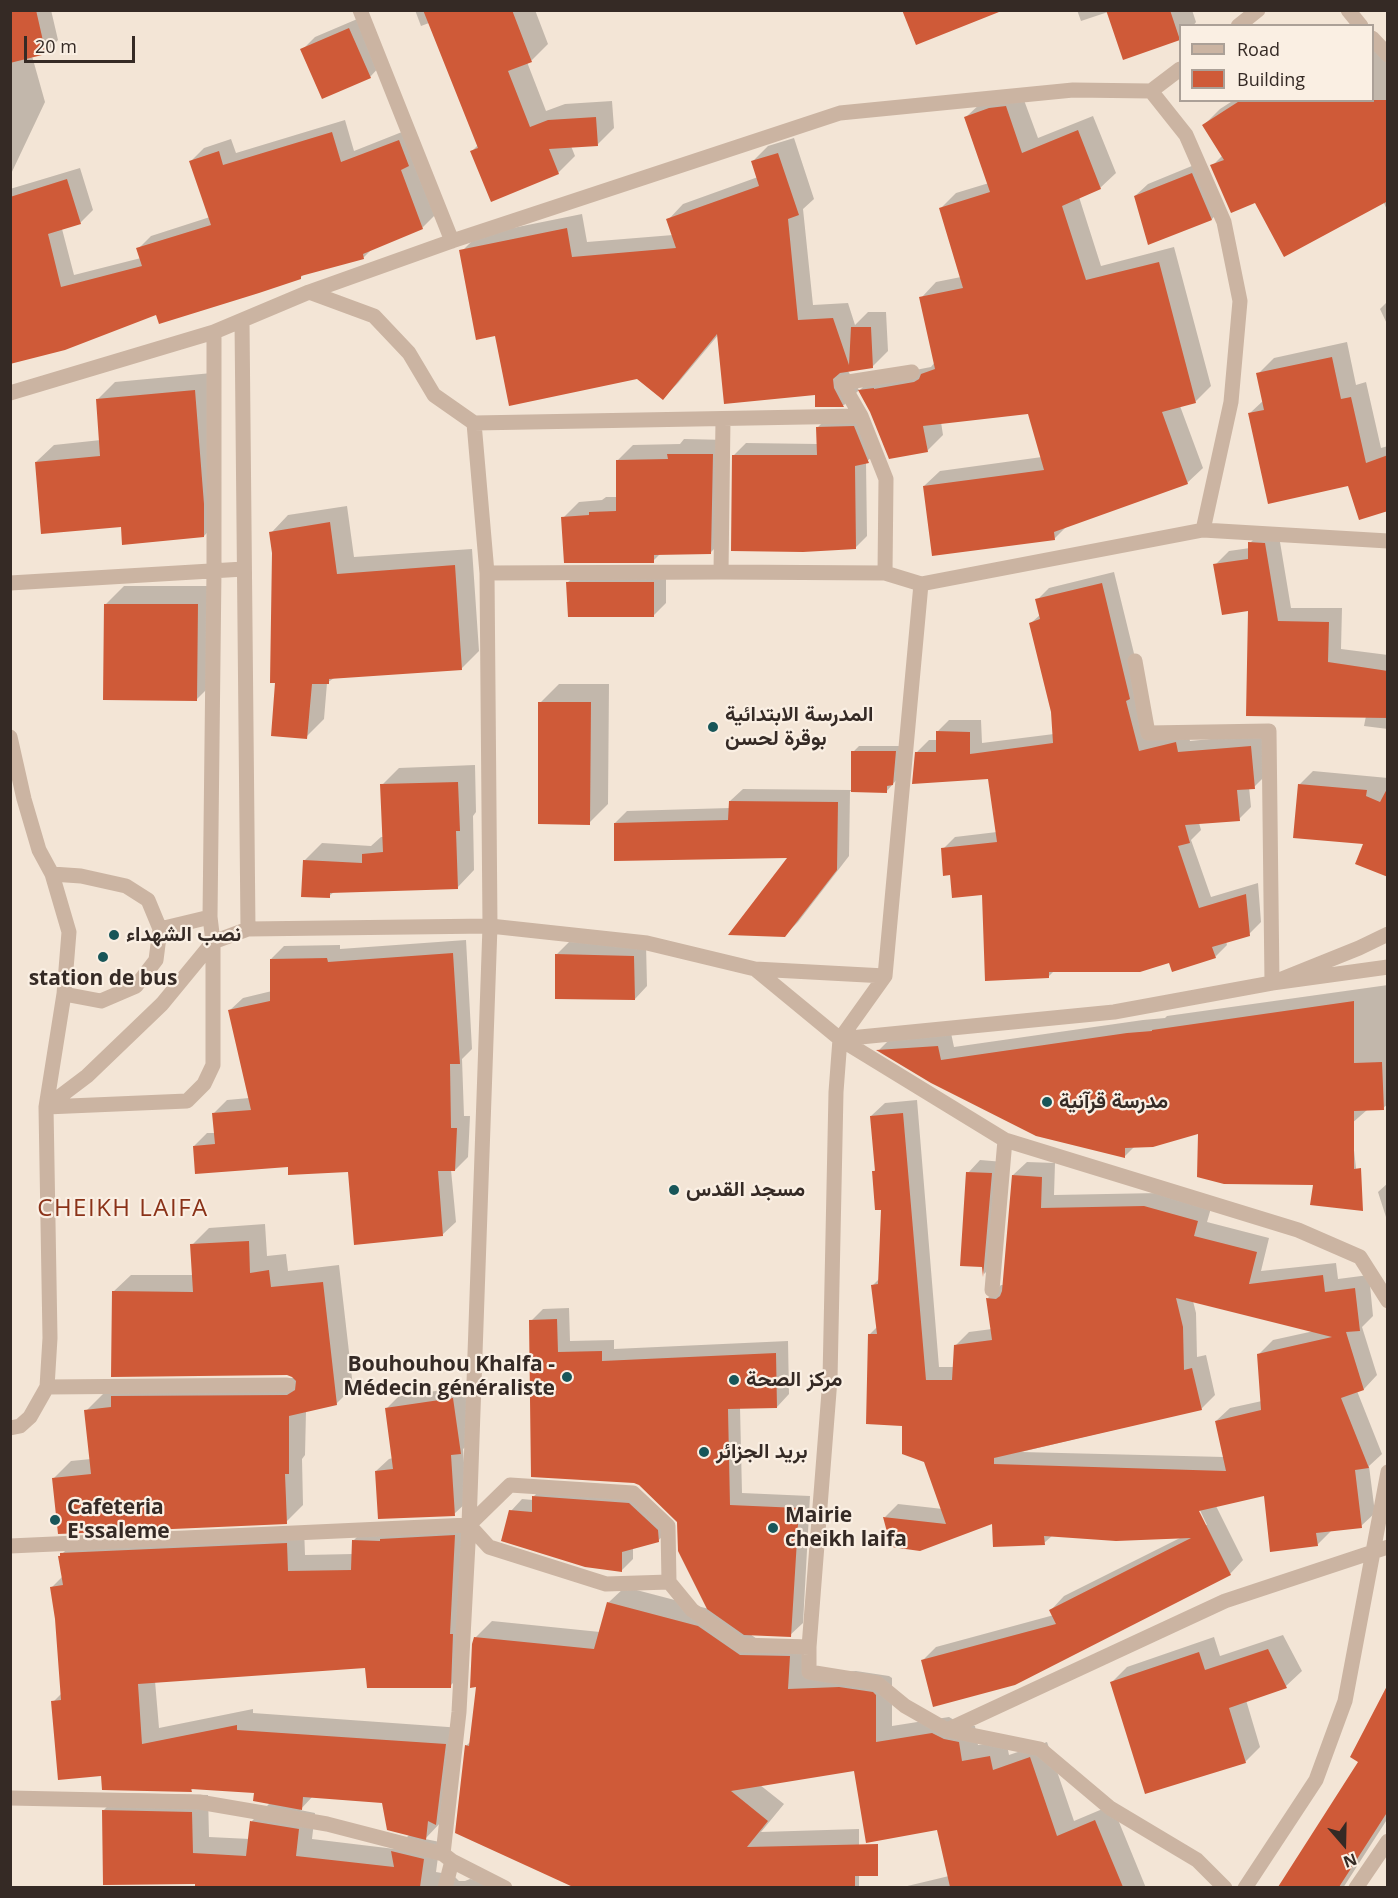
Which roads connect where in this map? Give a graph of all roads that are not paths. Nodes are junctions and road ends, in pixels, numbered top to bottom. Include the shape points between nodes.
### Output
1 (360, 10) edge
2 (1258, 10) edge
3 (1348, 10) edge
4 (1240, 24) edge
5 (1359, 24) edge
6 (1374, 40) edge
7 (1388, 55) edge
8 (1179, 70) edge
9 (1151, 91) junction
10 (452, 241) junction
11 (309, 292) junction
12 (242, 321) junction
13 (214, 332) junction
14 (912, 372) dead end
15 (10, 393) edge
16 (861, 416) junction
17 (723, 419) junction
18 (474, 423) junction
19 (1203, 530) junction
20 (1388, 541) edge
21 (244, 569) junction
22 (214, 570) junction
23 (721, 572) junction
24 (487, 573) junction
25 (885, 573) junction
26 (10, 583) edge
27 (921, 584) junction
28 (1135, 661) dead end
29 (10, 737) edge
30 (52, 874) junction
31 (210, 917) junction
32 (490, 926) junction
33 (160, 929) junction
34 (248, 929) junction
35 (1388, 934) edge
36 (213, 942) junction
37 (1388, 967) edge
38 (755, 969) junction
39 (885, 976) junction
40 (1272, 983) junction
41 (64, 994) junction
42 (840, 1039) junction
43 (46, 1107) junction
44 (1005, 1140) junction
45 (992, 1290) dead end
46 (1388, 1301) edge
47 (287, 1385) dead end
48 (48, 1387) junction
49 (10, 1428) edge
50 (1388, 1472) edge
51 (469, 1526) junction
52 (10, 1546) edge
53 (1381, 1548) edge
54 (669, 1582) junction
55 (809, 1647) junction
56 (947, 1730) junction
57 (10, 1798) edge
58 (1388, 1841) edge
59 (448, 1858) junction
60 (445, 1887) edge
61 (505, 1887) edge
62 (1225, 1887) edge
63 (1245, 1887) edge
64 (1356, 1887) edge

1 - 10 street
2 - 4 street
3 - 5 street
6 - 7 street
8 - 9 street
9 - 10 street via 1073,90 840,112
9 - 19 street via 1186,135 1224,222 1240,301 1231,402
10 - 11 street
11 - 12 street
11 - 18 street via 374,316 409,353 434,394
12 - 13 street
12 - 21 street
13 - 15 street
13 - 22 street
14 - 16 street via 842,383
16 - 17 street
16 - 25 street via 886,480
17 - 18 street
17 - 23 street
18 - 24 street
19 - 20 street
19 - 27 street
21 - 22 street
21 - 34 street
22 - 26 street
22 - 31 street
23 - 24 street
23 - 25 street
24 - 32 street
25 - 27 street
27 - 39 street
28 - 40 street via 1148,733 1269,730
29 - 30 street via 39,850
30 - 33 street via 126,886 148,900
30 - 41 street via 69,932
31 - 33 street
31 - 36 street
32 - 34 street
32 - 38 street via 647,943
32 - 51 street
33 - 41 street via 156,960 136,986 101,1001
34 - 36 street
35 - 40 street
36 - 43 street via 162,1004 87,1076
36 - 43 street via 213,1065 204,1084 187,1101
37 - 40 street
38 - 39 street
38 - 42 street
39 - 42 street
40 - 42 street via 1114,1012
41 - 43 street
42 - 44 street
42 - 55 street via 830,1379
43 - 48 street
44 - 45 street
44 - 46 street via 1298,1230 1360,1257
47 - 48 street
48 - 49 street via 30,1418
50 - 53 street
51 - 52 street
51 - 54 street via 489,1547 606,1584
51 - 54 street via 510,1485 633,1493 668,1526
51 - 59 street
53 - 56 street via 1225,1601
53 - 63 street via 1346,1701 1316,1780
54 - 55 street via 693,1610 741,1645
55 - 56 street via 808,1672 877,1683 905,1706
56 - 62 street via 1040,1749 1110,1808 1197,1860
57 - 59 street via 198,1802 327,1824
58 - 64 street
59 - 60 street
59 - 61 street

